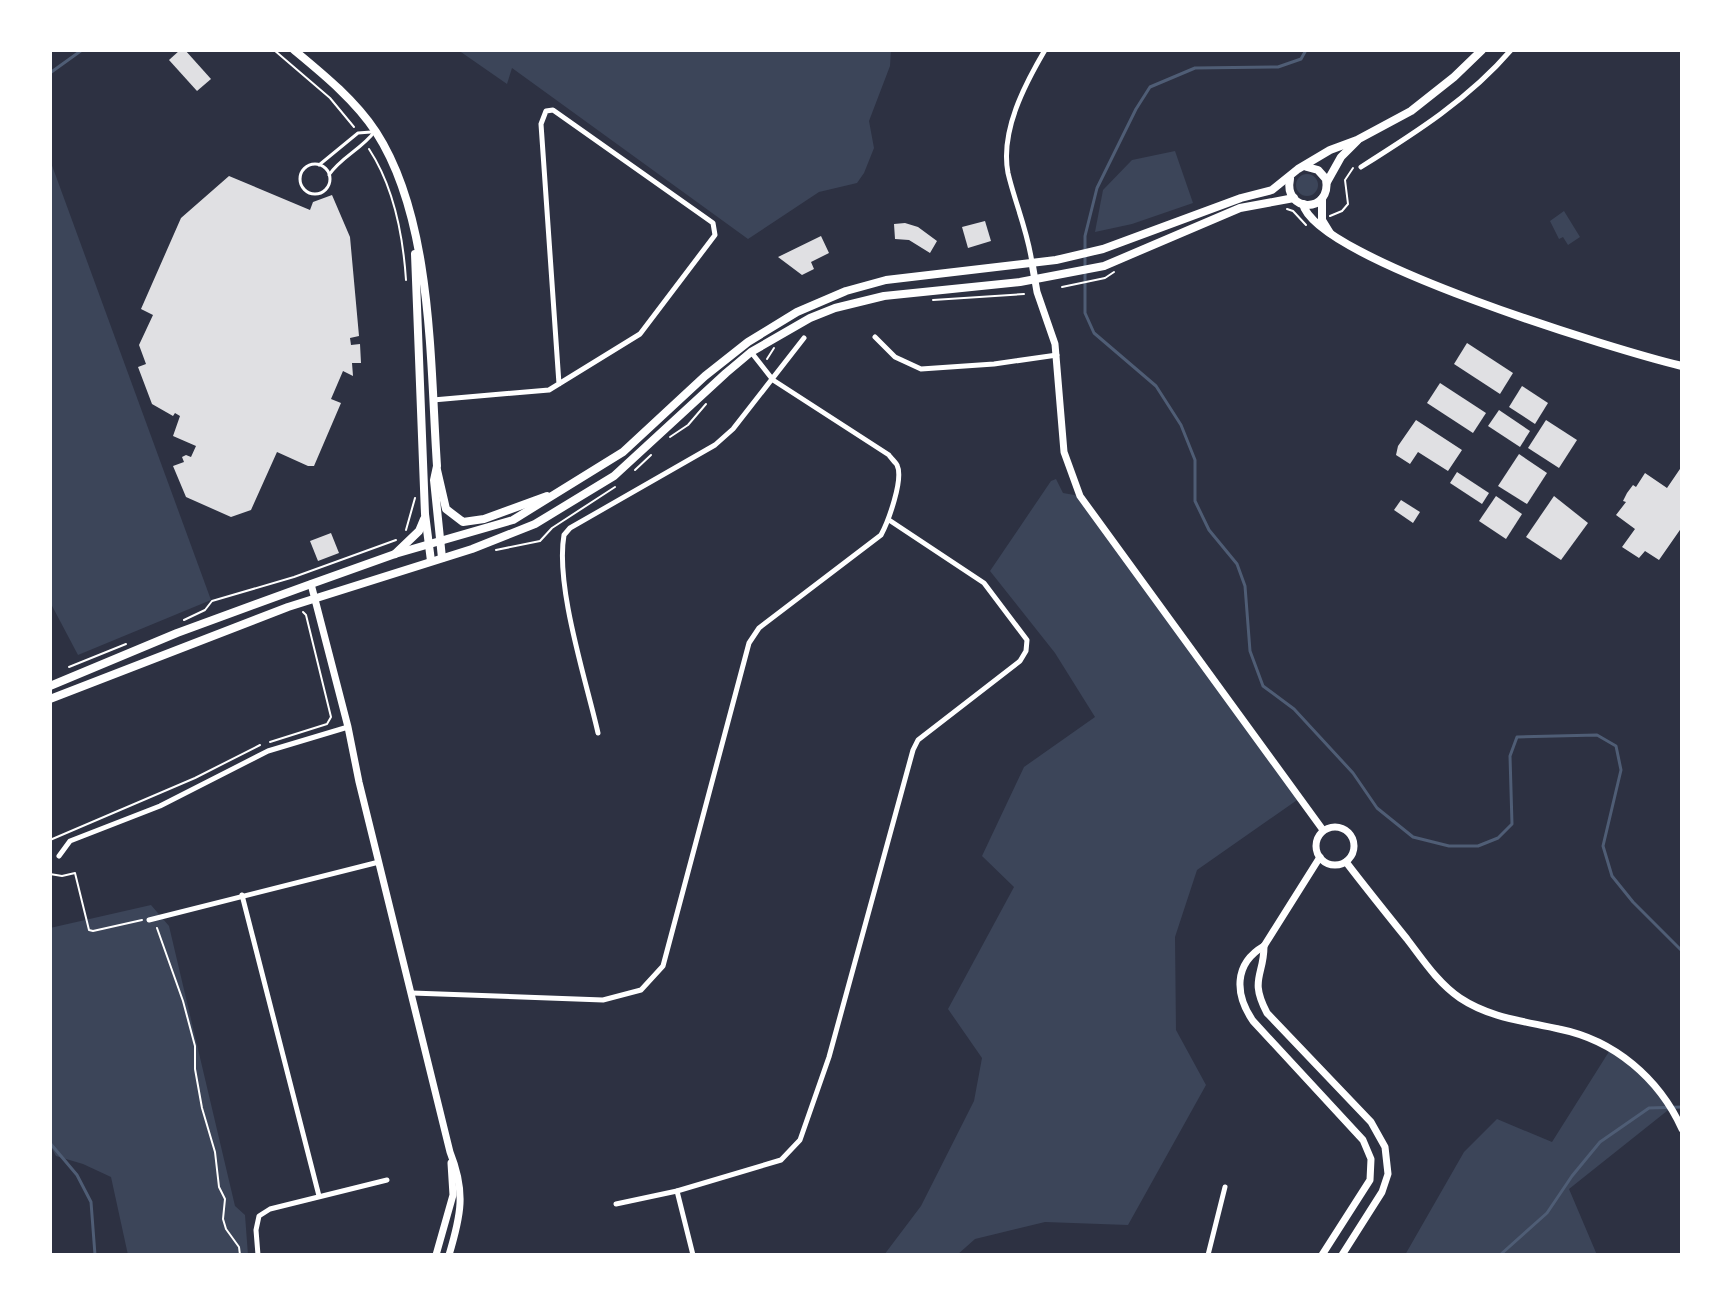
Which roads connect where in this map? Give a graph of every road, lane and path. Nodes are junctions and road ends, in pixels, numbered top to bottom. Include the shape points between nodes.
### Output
1 (274, 50) edge
2 (294, 50) edge
3 (1045, 50) edge
4 (1482, 50) edge
5 (1511, 50) edge
6 (353, 125) dead end
7 (375, 131) junction
8 (1357, 140) junction
9 (371, 153) dead end
10 (319, 165) junction
11 (1307, 167) junction
12 (1361, 167) dead end
13 (329, 175) junction
14 (1291, 178) junction
15 (1327, 182) junction
16 (1294, 198) junction
17 (1322, 199) junction
18 (1303, 204) junction
19 (413, 232) junction
20 (1333, 237) junction
21 (1032, 263) junction
22 (1105, 278) dead end
23 (1035, 280) junction
24 (406, 281) dead end
25 (1062, 287) dead end
26 (1024, 294) dead end
27 (926, 300) dead end
28 (875, 337) dead end
29 (804, 338) dead end
30 (778, 344) dead end
31 (751, 352) junction
32 (1057, 355) junction
33 (769, 357) dead end
34 (1682, 366) edge
35 (773, 380) junction
36 (559, 384) junction
37 (432, 400) junction
38 (437, 466) junction
39 (570, 487) junction
40 (425, 514) junction
41 (889, 520) junction
42 (406, 530) dead end
43 (434, 544) junction
44 (395, 554) junction
45 (442, 558) junction
46 (431, 561) junction
47 (311, 584) junction
48 (315, 598) junction
49 (303, 611) dead end
50 (180, 622) dead end
51 (125, 644) dead end
52 (61, 671) dead end
53 (50, 686) edge
54 (50, 699) edge
55 (348, 727) junction
56 (598, 733) dead end
57 (1323, 830) junction
58 (50, 840) edge
59 (59, 856) dead end
60 (1320, 857) junction
61 (379, 862) junction
62 (1346, 862) junction
63 (50, 874) edge
64 (242, 895) junction
65 (149, 920) junction
66 (1264, 946) junction
67 (412, 993) junction
68 (1682, 1129) edge
69 (450, 1152) junction
70 (387, 1180) dead end
71 (1370, 1180) junction
72 (1386, 1182) junction
73 (1225, 1187) dead end
74 (677, 1191) junction
75 (319, 1196) junction
76 (616, 1204) dead end
77 (240, 1255) edge
78 (258, 1255) edge
79 (436, 1255) edge
80 (449, 1255) edge
81 (693, 1255) edge
82 (1208, 1255) edge
83 (1322, 1255) edge
84 (1342, 1255) edge

1 - 6 path
2 - 7 main road
3 - 21 street via 1023,90 1008,143 1008,170
4 - 8 main road via 1431,97
5 - 12 street via 1458,101
7 - 10 lane via 358,133
7 - 13 lane
7 - 19 main road via 397,173
8 - 11 main road via 1330,150
8 - 15 main road
9 - 24 path via 397,217
10 - 13 lane
10 - 13 lane via 303,171 303,189 322,193
11 - 14 main road
11 - 15 main road via 1321,172
14 - 16 main road
14 - 21 main road via 1272,190 1103,249
15 - 17 main road
16 - 18 main road
16 - 23 main road via 1240,208 1104,266
17 - 18 main road
17 - 20 main road via 1322,220
18 - 20 main road via 1312,221
19 - 37 main road via 424,288
19 - 40 main road
20 - 34 main road via 1516,315
21 - 23 street
21 - 39 main road via 886,280 797,312 740,348 642,437
22 - 25 path
23 - 31 main road via 894,294 849,304 810,318
23 - 32 street
26 - 27 path
28 - 32 street via 895,357 921,369
29 - 35 street
30 - 33 path
31 - 35 street
31 - 45 main road via 629,464 593,490 516,533
32 - 57 street via 1064,452 1080,496
35 - 41 street via 889,455 898,475
35 - 56 street via 715,445 570,528 563,538 569,606
36 - 36 street via 640,334 715,229 559,112 546,111 541,124
36 - 37 street via 539,393
37 - 38 main road
38 - 39 main road via 444,507 463,522 504,513
38 - 43 main road
39 - 43 main road via 513,520
40 - 43 main road
40 - 44 main road via 420,528
41 - 67 street via 881,535 759,628 749,643 663,966 641,990 603,1000
41 - 74 street via 984,583 1027,640 1026,651 918,740 913,750 829,1057 800,1140 781,1160
42 - 50 path via 395,541 212,601
43 - 44 main road
43 - 45 main road
43 - 46 main road
44 - 47 main road
45 - 46 main road
46 - 48 main road
47 - 48 street
47 - 53 main road
48 - 54 main road
48 - 55 street
49 - 58 path via 331,717 327,724 246,751
51 - 52 path
55 - 59 street via 268,751 160,806 70,841
55 - 61 street
57 - 60 street via 1315,843
57 - 62 street via 1338,826 1349,833 1354,845
60 - 62 street via 1334,865
60 - 66 street
61 - 64 street
61 - 67 street
62 - 68 street via 1437,978 1460,998 1499,1017 1587,1037 1627,1059 1659,1089
63 - 65 path via 75,873 89,930
64 - 65 street
64 - 75 street
65 - 77 path via 158,931 183,1001 225,1199 223,1219
66 - 71 street via 1255,951 1239,983 1245,1009 1363,1140 1371,1159
66 - 72 street via 1257,983 1262,1003 1377,1130 1388,1159
67 - 69 street
69 - 79 street via 453,1195
69 - 80 street via 462,1199
70 - 75 street
71 - 72 street
71 - 83 street
72 - 84 street
73 - 82 street
74 - 76 street
74 - 81 street
75 - 78 street via 259,1216

